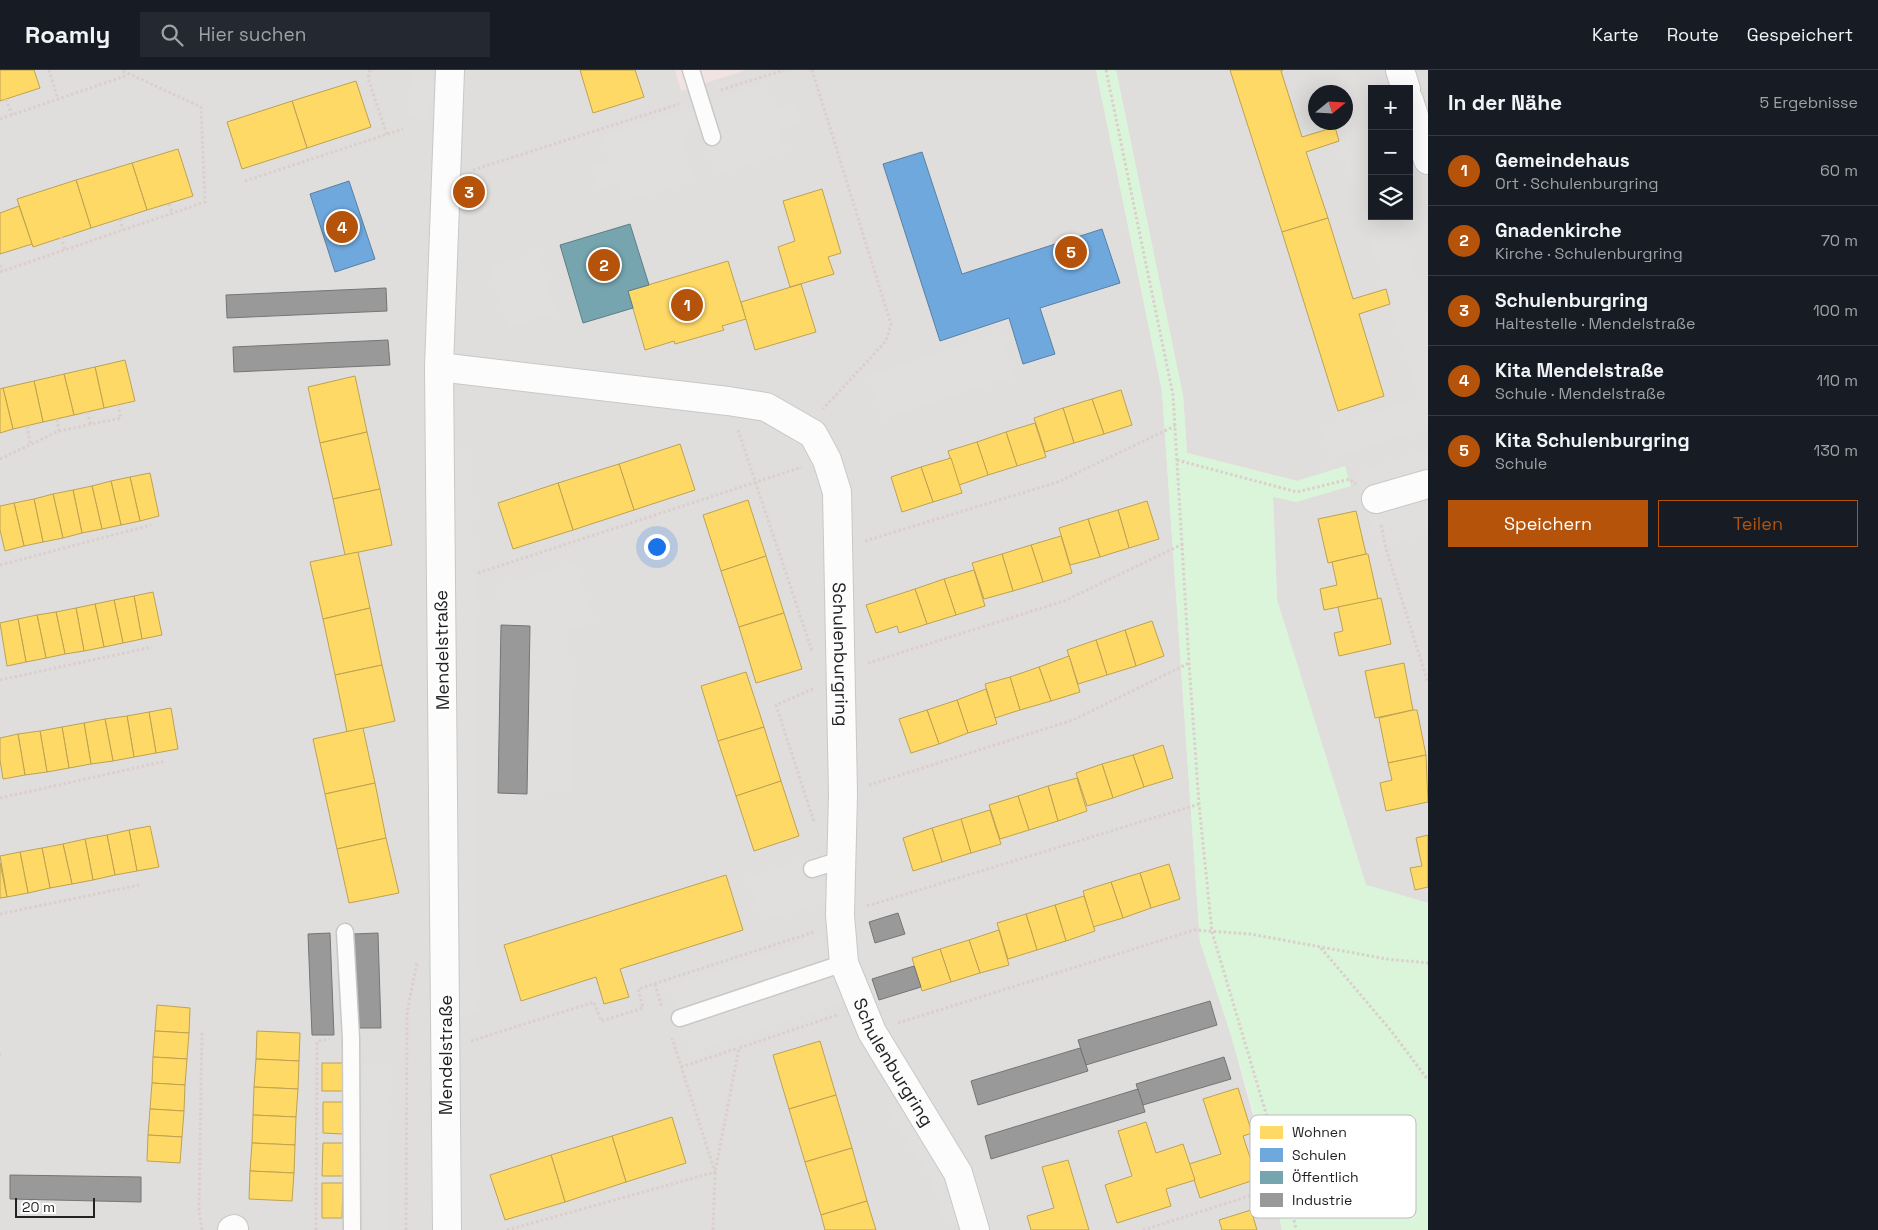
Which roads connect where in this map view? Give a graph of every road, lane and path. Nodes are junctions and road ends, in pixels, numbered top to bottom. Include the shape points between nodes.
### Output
1 (49, 70) edge
2 (121, 70) edge
3 (370, 70) edge
4 (450, 70) edge
5 (691, 70) edge
6 (784, 70) edge
7 (812, 70) edge
8 (1106, 70) edge
9 (1400, 70) edge
10 (129, 75) junction
11 (1405, 85) edge
12 (699, 97) junction
13 (6, 99) dead end
14 (58, 99) junction
15 (1413, 113) edge
16 (12, 115) junction
17 (0, 119) edge
18 (403, 130) dead end
19 (387, 134) junction
20 (712, 137) dead end
21 (1428, 160) edge
22 (446, 178) junction
23 (245, 181) dead end
24 (169, 204) dead end
25 (172, 213) junction
26 (120, 219) dead end
27 (123, 230) junction
28 (61, 238) dead end
29 (65, 250) junction
30 (0, 265) edge
31 (1, 272) edge
32 (439, 367) junction
33 (728, 400) junction
34 (118, 405) dead end
35 (87, 412) dead end
36 (58, 419) dead end
37 (91, 424) junction
38 (27, 426) dead end
39 (1175, 426) junction
40 (805, 429) junction
41 (59, 431) junction
42 (30, 443) junction
43 (0, 459) edge
44 (827, 460) junction
45 (1177, 460) junction
46 (754, 482) junction
47 (1428, 484) edge
48 (1376, 499) junction
49 (151, 525) dead end
50 (1183, 544) junction
51 (838, 549) junction
52 (0, 565) edge
53 (478, 573) dead end
54 (152, 647) dead end
55 (814, 658) dead end
56 (1189, 663) junction
57 (839, 676) junction
58 (0, 680) edge
59 (1428, 683) edge
60 (166, 762) dead end
61 (843, 794) junction
62 (0, 798) edge
63 (1200, 804) junction
64 (816, 828) dead end
65 (841, 860) junction
66 (812, 869) dead end
67 (140, 885) dead end
68 (0, 914) edge
69 (840, 919) junction
70 (345, 932) dead end
71 (1212, 932) junction
72 (1321, 947) junction
73 (420, 959) dead end
74 (844, 963) junction
75 (1428, 963) edge
76 (655, 984) junction
77 (861, 1006) junction
78 (664, 1011) dead end
79 (674, 1024) joint
80 (202, 1032) dead end
81 (872, 1032) junction
82 (351, 1038) junction
83 (739, 1048) junction
84 (446, 1049) junction
85 (681, 1067) junction
86 (1427, 1073) edge
87 (1428, 1080) edge
88 (1266, 1115) edge
89 (715, 1172) junction
90 (1250, 1196) edge
91 (202, 1230) edge
92 (233, 1230) edge
93 (243, 1230) edge
94 (316, 1230) edge
95 (352, 1230) edge
96 (406, 1230) edge
97 (447, 1230) edge
98 (507, 1230) edge
99 (713, 1230) edge
100 (975, 1230) edge
101 (1143, 1230) edge

1 - 14 path
2 - 10 path
3 - 19 path via 368,78
4 - 22 street, Mendelstraße
5 - 12 lane
6 - 12 path
7 - 40 path via 891,324 886,341
8 - 39 path via 1173,395
9 - 11 street
10 - 14 path
10 - 25 path via 201,107 205,202
12 - 20 lane
12 - 22 path
13 - 16 path
14 - 16 path
15 - 21 street
16 - 17 path
18 - 19 path
19 - 23 path
22 - 32 street, Mendelstraße
24 - 25 path
25 - 27 path
26 - 27 path
27 - 29 path
28 - 29 path
29 - 31 path
30 - 31 path
32 - 33 street, Schulenburgring
32 - 84 street, Mendelstraße
33 - 40 street, Schulenburgring via 766,407
33 - 46 path
34 - 37 path via 122,418
35 - 37 path
36 - 41 path
37 - 41 path
38 - 42 path
39 - 45 path
39 - 51 path via 1058,482
40 - 44 street, Schulenburgring via 813,434
41 - 42 path
42 - 43 path
44 - 46 path
44 - 51 street, Schulenburgring via 836,492
45 - 48 path via 1297,492 1350,478
45 - 50 path
46 - 53 path
46 - 55 path
47 - 48 street
48 - 59 path via 1386,549
49 - 52 path
50 - 56 path
50 - 57 path via 1064,601
51 - 57 street, Schulenburgring
54 - 58 path
56 - 61 path via 1073,720
56 - 63 path
57 - 61 street, Schulenburgring
57 - 64 path via 776,705
60 - 62 path
61 - 65 street, Schulenburgring
63 - 69 path
63 - 71 path
65 - 66 lane
65 - 69 street, Schulenburgring
67 - 68 path
69 - 74 street, Schulenburgring
69 - 76 path
70 - 82 lane
71 - 72 path via 1250,934
71 - 81 path via 1194,930
71 - 88 path
72 - 75 path
72 - 86 path
73 - 96 path via 414,966 407,1012
74 - 77 street, Schulenburgring
74 - 79 lane
76 - 78 path
76 - 84 path via 638,989 643,1008 601,1021 594,1002
77 - 81 street, Schulenburgring
77 - 83 path
79 - 85 path
80 - 91 path via 199,1210
81 - 100 street, Schulenburgring via 958,1173
82 - 94 path via 322,1040 317,1044
82 - 95 lane
83 - 85 path
83 - 89 path
84 - 97 street, Mendelstraße
85 - 89 path
86 - 87 path
89 - 98 path
89 - 99 path
90 - 101 path
92 - 93 lane

